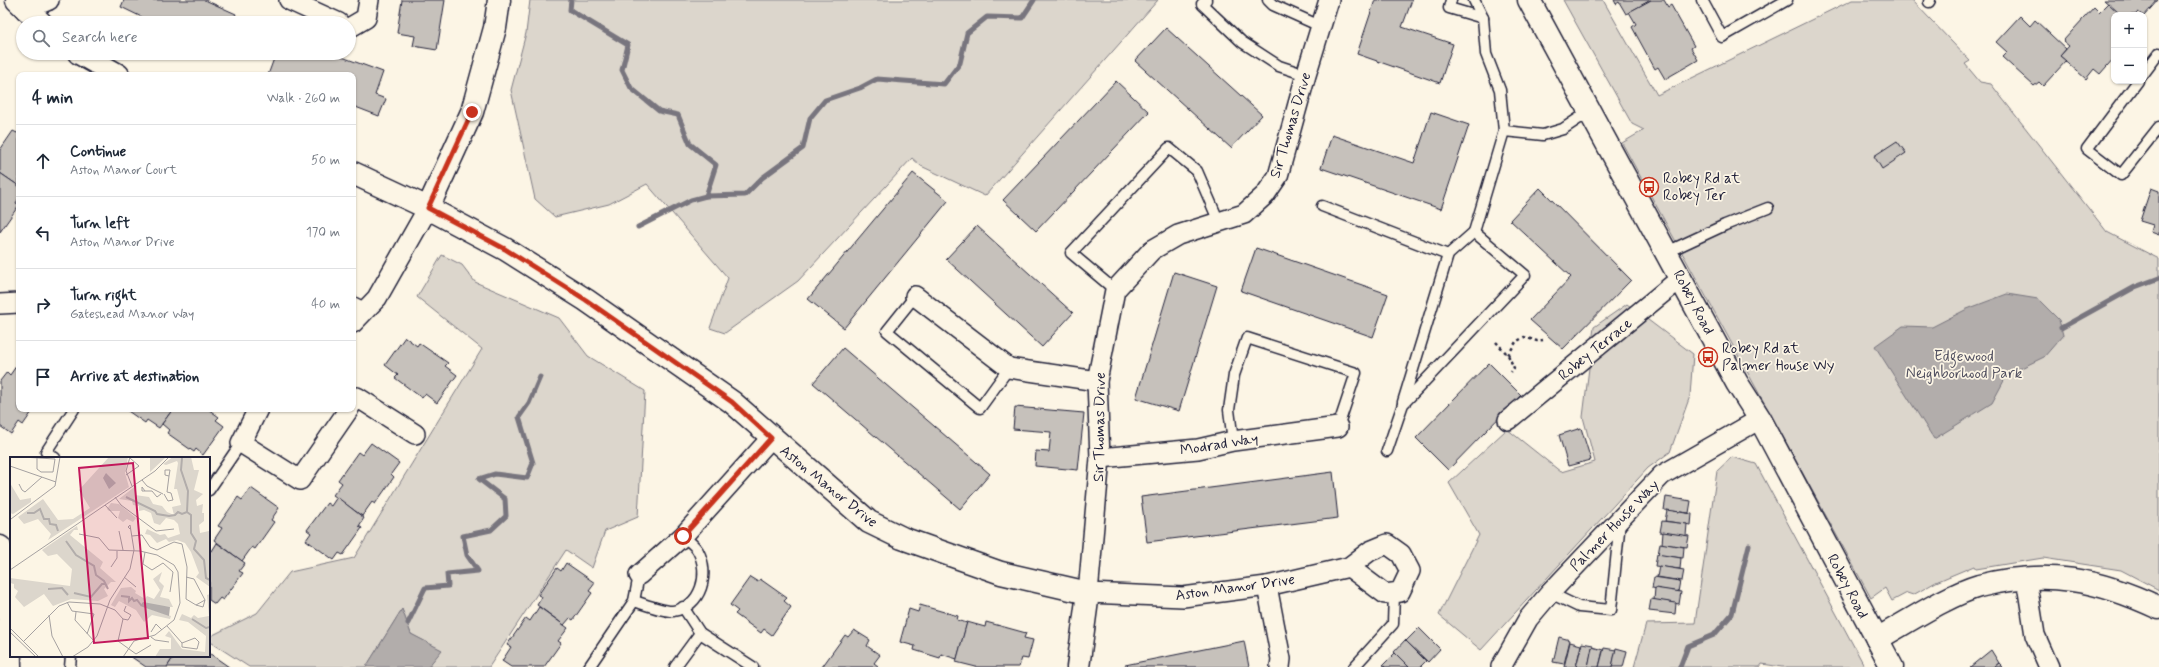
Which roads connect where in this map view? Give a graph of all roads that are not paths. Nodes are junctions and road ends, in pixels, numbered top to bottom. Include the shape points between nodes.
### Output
1 (49, 0) edge
2 (289, 0) edge
3 (369, 0) edge
4 (498, 0) edge
5 (1206, 0) edge
6 (1268, 0) edge
7 (1329, 0) edge
8 (1451, 0) edge
9 (1474, 0) edge
10 (1529, 0) edge
11 (1702, 0) edge
12 (1787, 0) edge
13 (28, 8) edge
14 (324, 16) edge
15 (1483, 18) junction
16 (356, 24) edge
17 (1320, 26) junction
18 (2159, 53) edge
19 (91, 60) edge
20 (2147, 69) edge
21 (113, 72) edge
22 (1306, 75) junction
23 (2136, 84) edge
24 (1590, 111) junction
25 (2159, 127) edge
26 (1504, 131) junction
27 (356, 174) edge
28 (1322, 206) dead end
29 (428, 208) junction
30 (1768, 208) dead end
31 (1219, 222) junction
32 (1474, 232) junction
33 (1667, 252) junction
34 (1448, 255) junction
35 (1681, 278) junction
36 (1115, 290) junction
37 (915, 296) joint
38 (16, 303) edge
39 (0, 304) edge
40 (360, 305) edge
41 (356, 315) edge
42 (1009, 368) junction
43 (1097, 381) junction
44 (356, 398) edge
45 (1403, 404) junction
46 (72, 412) edge
47 (256, 412) edge
48 (347, 412) edge
49 (1760, 419) junction
50 (1508, 420) dead end
51 (1338, 427) joint
52 (415, 434) dead end
53 (771, 438) junction
54 (1233, 441) junction
55 (241, 443) junction
56 (1387, 451) dead end
57 (54, 457) edge
58 (1100, 458) junction
59 (210, 489) edge
60 (1620, 519) junction
61 (683, 536) junction
62 (0, 547) edge
63 (1349, 567) junction
64 (639, 575) joint
65 (2026, 578) junction
66 (1267, 586) junction
67 (1088, 593) junction
68 (1394, 593) junction
69 (1550, 593) junction
70 (634, 601) junction
71 (683, 607) junction
72 (2159, 608) edge
73 (700, 633) junction
74 (1877, 640) junction
75 (71, 657) edge
76 (10, 667) edge
77 (70, 667) edge
78 (589, 667) edge
79 (675, 667) edge
80 (752, 667) edge
81 (1078, 667) edge
82 (1280, 667) edge
83 (1354, 667) edge
84 (1501, 667) edge
85 (1892, 667) edge
86 (2049, 667) edge

1 - 13 street
2 - 14 street
3 - 16 street via 366,18
4 - 29 street via 495,28 472,112
5 - 22 lane via 1202,4 1242,42 1279,66
6 - 17 lane via 1273,5
7 - 17 street, Sir Thomas Drive
8 - 15 lane via 1449,8
9 - 15 lane
10 - 24 street, Robey Road
11 - 12 lane via 1722,37
15 - 26 lane via 1486,54 1500,90
17 - 22 street, Sir Thomas Drive
18 - 20 lane
19 - 21 street
22 - 31 street, Sir Thomas Drive via 1278,176 1265,194 1244,214
23 - 25 lane via 2087,149 2121,175
24 - 26 lane via 1563,129 1543,135
24 - 33 street, Robey Road
26 - 32 lane
27 - 29 street, Aston Manor Drive
28 - 34 lane
29 - 40 street via 377,298
29 - 53 street, Aston Manor Drive via 505,249 586,300 732,402
30 - 33 lane
31 - 36 street, Sir Thomas Drive via 1178,235 1152,250
31 - 36 lane via 1197,171 1169,148 1071,253
32 - 34 lane
32 - 45 lane via 1525,276
33 - 35 street, Robey Road
34 - 45 lane
35 - 49 street, Robey Road via 1737,383
35 - 50 street, Robey Terrace
36 - 43 street, Sir Thomas Drive
37 - 42 street
37 - 42 lane via 887,331 980,408
38 - 39 street
40 - 41 street
42 - 43 street
43 - 58 street, Sir Thomas Drive
44 - 52 street
45 - 56 lane
46 - 57 lane via 46,452
47 - 55 street
48 - 55 street via 300,480
49 - 60 street, Palmer House Way via 1662,475
49 - 74 street, Robey Road
51 - 54 street, Modrad Way
51 - 54 lane via 1356,373 1247,338 1234,375 1229,410
53 - 61 street
53 - 67 street, Aston Manor Drive via 869,522 902,538 1001,573
54 - 58 street, Modrad Way via 1198,449
55 - 59 lane
58 - 67 street, Sir Thomas Drive
60 - 69 street, Palmer House Way
60 - 69 lane via 1611,610 1579,607
61 - 64 street
61 - 71 lane via 698,550 704,569 702,588 690,604
62 - 76 street via 9,606
63 - 66 street, Aston Manor Drive
63 - 68 street via 1385,594
63 - 68 street, Aston Manor Drive via 1370,551 1387,544 1401,554 1410,571 1400,592
64 - 70 lane
65 - 72 street via 2065,578 2107,586
65 - 74 street via 1978,586 1938,604
65 - 86 street via 2035,635
66 - 67 street, Aston Manor Drive via 1183,597
66 - 82 street
67 - 81 street
68 - 83 lane via 1393,624
69 - 84 street, Palmer House Way via 1528,619
70 - 71 lane via 672,611
70 - 78 lane
71 - 73 lane
73 - 79 lane
73 - 80 lane
74 - 85 street, Robey Road
75 - 77 lane

